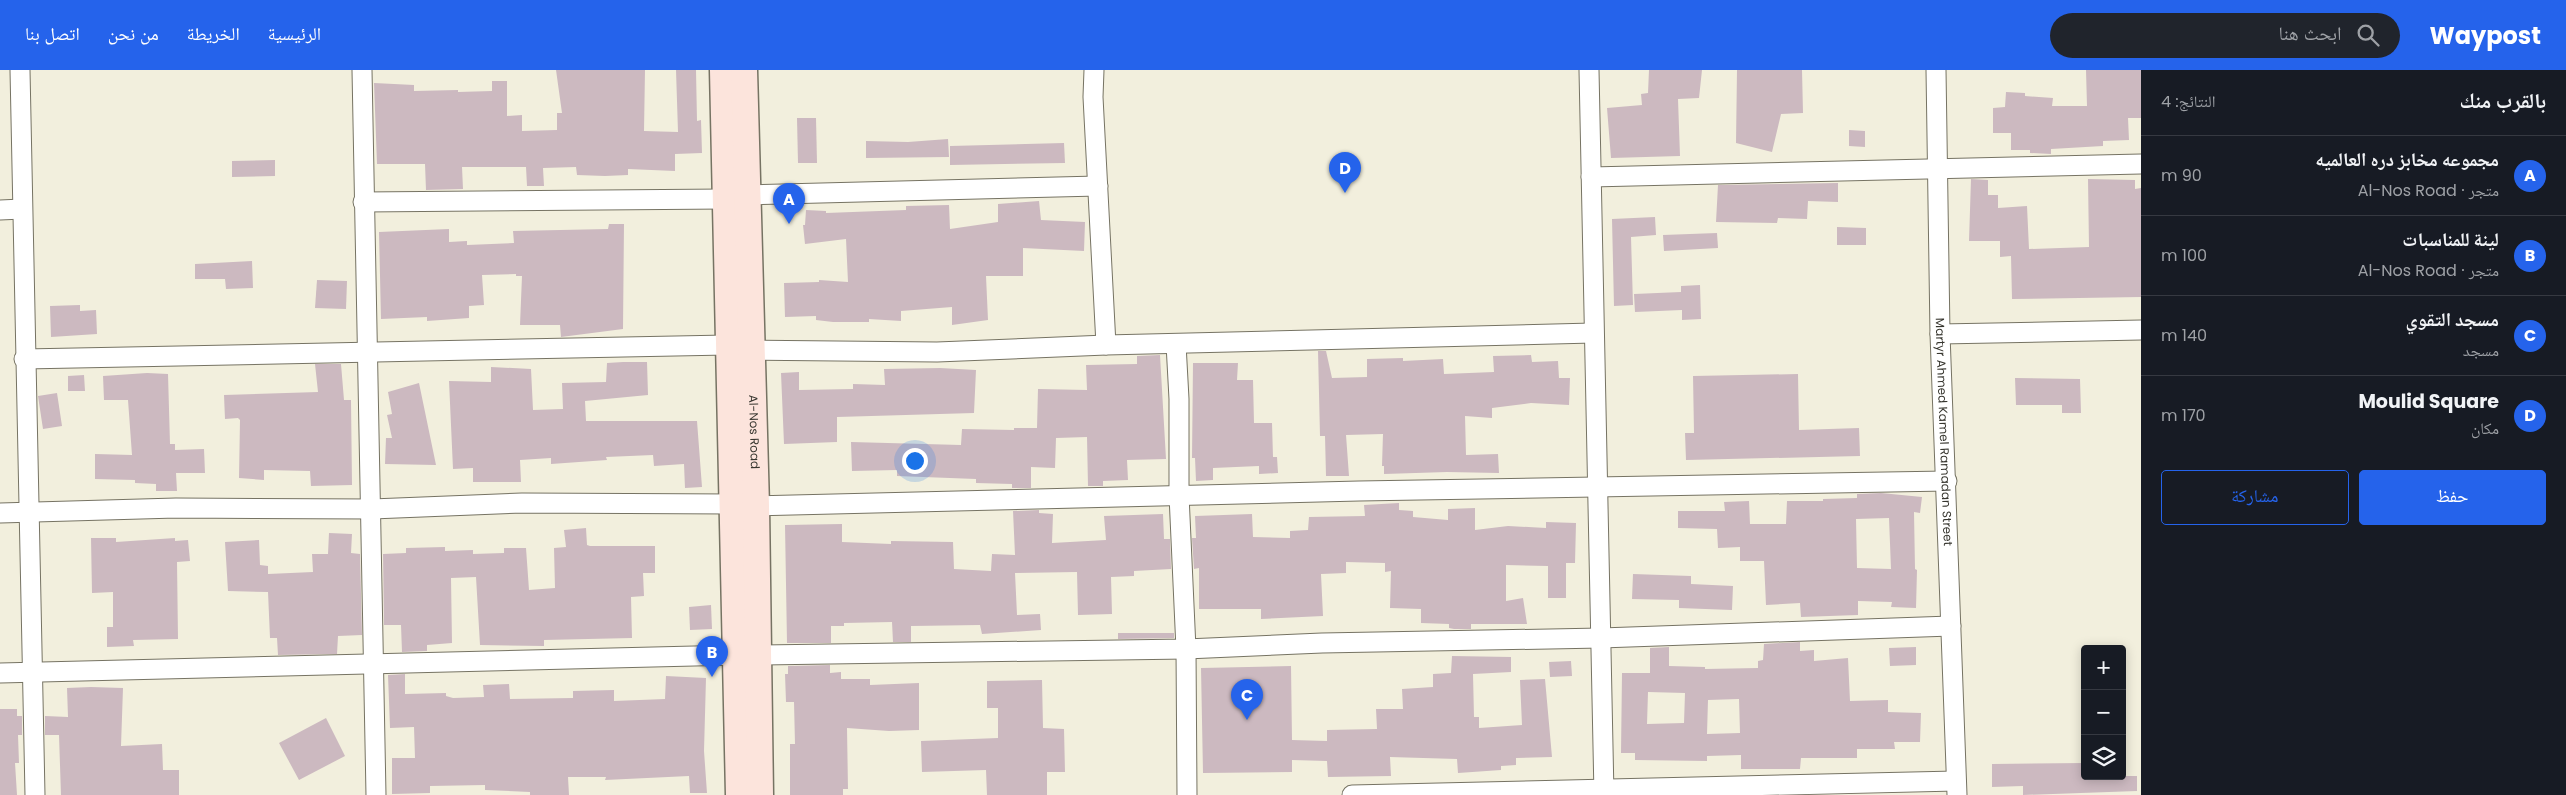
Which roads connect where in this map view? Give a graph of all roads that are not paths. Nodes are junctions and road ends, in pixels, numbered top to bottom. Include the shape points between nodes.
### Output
1 (20, 70) edge
2 (362, 70) edge
3 (723, 70) edge
4 (744, 70) edge
5 (1094, 70) edge
6 (1589, 70) edge
7 (1936, 70) edge
8 (2141, 164) edge
9 (1938, 168) junction
10 (1591, 177) junction
11 (1098, 186) junction
12 (735, 197) junction
13 (363, 202) junction
14 (22, 209) junction
15 (0, 210) edge
16 (2141, 330) edge
17 (1593, 333) junction
18 (1940, 334) junction
19 (1176, 344) junction
20 (1106, 345) junction
21 (739, 348) junction
22 (367, 354) junction
23 (24, 360) junction
24 (1947, 480) junction
25 (1598, 488) junction
26 (1179, 495) junction
27 (744, 505) junction
28 (372, 509) junction
29 (28, 513) junction
30 (0, 514) edge
31 (1951, 626) junction
32 (1601, 638) junction
33 (1186, 649) junction
34 (747, 655) junction
35 (373, 665) junction
36 (33, 672) junction
37 (0, 673) edge
38 (1956, 788) edge
39 (1604, 791) edge
40 (35, 795) edge
41 (376, 795) edge
42 (739, 795) edge
43 (760, 795) edge
44 (1187, 795) edge
45 (1352, 795) edge

1 - 14 street
2 - 13 street
3 - 12 main road, Al-Nos Road
4 - 12 main road, Al-Nos Road
5 - 11 street
6 - 10 street
7 - 9 street, Martyr Ahmed Kamel Ramadan Street
8 - 9 street
9 - 10 street
9 - 18 street, Martyr Ahmed Kamel Ramadan Street
10 - 17 street
11 - 12 street
11 - 20 street
12 - 13 street
12 - 21 main road, Al-Nos Road
13 - 22 street
14 - 15 street
14 - 23 street
16 - 18 street
17 - 19 street
17 - 25 street
18 - 24 street, Martyr Ahmed Kamel Ramadan Street
19 - 20 street
19 - 26 street
20 - 21 street via 937,352
21 - 22 street
21 - 27 main road, Al-Nos Road
22 - 23 street
22 - 28 street
23 - 29 street
24 - 25 street
24 - 31 street, Martyr Ahmed Kamel Ramadan Street
25 - 26 street
25 - 32 street
26 - 27 street
26 - 33 street
27 - 28 street via 522,503
27 - 34 main road, Al-Nos Road
28 - 29 street via 176,508
28 - 35 street
29 - 30 street
29 - 36 street
31 - 32 street
31 - 38 street, Martyr Ahmed Kamel Ramadan Street
32 - 33 street
32 - 39 street
33 - 34 street
33 - 44 street
34 - 35 street
34 - 42 main road, Al-Nos Road
34 - 43 main road, Al-Nos Road
35 - 36 street
35 - 41 street
36 - 37 street
36 - 40 street
38 - 39 street
39 - 45 street

